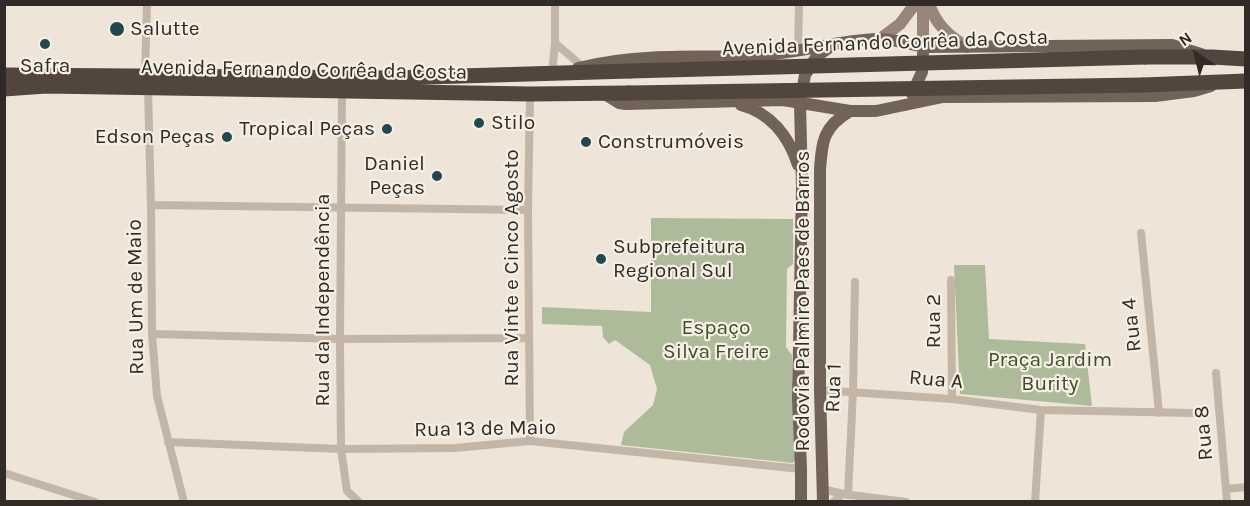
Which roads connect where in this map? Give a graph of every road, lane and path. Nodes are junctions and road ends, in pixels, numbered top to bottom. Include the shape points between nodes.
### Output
1 (147, 4) edge
2 (555, 4) edge
3 (799, 4) edge
4 (915, 4) edge
5 (923, 4) edge
6 (928, 4) edge
7 (880, 39) junction
8 (555, 43) junction
9 (837, 44) junction
10 (923, 47) junction
11 (967, 47) junction
12 (798, 51) junction
13 (1212, 57) junction
14 (1245, 59) edge
15 (583, 67) junction
16 (555, 72) junction
17 (4, 75) edge
18 (1245, 81) edge
19 (146, 82) junction
20 (1226, 82) junction
21 (4, 89) edge
22 (342, 92) junction
23 (603, 93) junction
24 (530, 94) junction
25 (731, 102) junction
26 (800, 102) junction
27 (902, 105) junction
28 (850, 111) junction
29 (802, 186) junction
30 (151, 205) junction
31 (340, 207) junction
32 (528, 210) junction
33 (1141, 233) dead end
34 (951, 280) dead end
35 (855, 282) dead end
36 (152, 334) junction
37 (529, 338) junction
38 (340, 339) junction
39 (1216, 373) dead end
40 (820, 390) junction
41 (853, 392) junction
42 (952, 399) junction
43 (1041, 410) junction
44 (1159, 413) junction
45 (1194, 413) dead end
46 (530, 441) junction
47 (168, 442) junction
48 (341, 449) junction
49 (801, 469) junction
50 (4, 473) edge
51 (1245, 487) edge
52 (1227, 489) junction
53 (823, 495) edge
54 (845, 495) junction
55 (94, 501) edge
56 (184, 501) edge
57 (359, 501) edge
58 (801, 501) edge
59 (833, 501) edge
60 (906, 501) edge
61 (1035, 501) edge
62 (1227, 501) edge

1 - 19 street, Rua Um de Maio
2 - 8 street
3 - 12 street
4 - 7 street via 900,24
5 - 10 street
6 - 11 street via 948,35
7 - 9 main road, Avenida Fernando Corrêa da Costa
7 - 10 main road, Avenida Fernando Corrêa da Costa
8 - 15 street
8 - 16 street
9 - 12 main road, Avenida Fernando Corrêa da Costa
9 - 26 main road, Rodovia Palmiro Paes de Barros via 822,51 812,63
10 - 11 main road, Avenida Fernando Corrêa da Costa
10 - 27 main road via 922,72 914,91
11 - 13 main road, Avenida Fernando Corrêa da Costa via 1172,45
12 - 15 main road, Avenida Fernando Corrêa da Costa via 744,57 647,57
13 - 14 highway, Avenida Fernando Corrêa da Costa
13 - 16 highway, Avenida Fernando Corrêa da Costa, bridge
15 - 16 main road, Avenida Fernando Corrêa da Costa
16 - 19 highway, Avenida Fernando Corrêa da Costa
17 - 19 highway, Avenida Fernando Corrêa da Costa
18 - 20 highway, Avenida Fernando Corrêa da Costa
19 - 21 highway, Avenida Fernando Corrêa da Costa
19 - 22 highway, Avenida Fernando Corrêa da Costa
19 - 30 street, Rua Um de Maio
20 - 23 highway, Avenida Fernando Corrêa da Costa, bridge
20 - 27 main road, Avenida Fernando Corrêa da Costa via 1155,96 944,97
22 - 24 highway, Avenida Fernando Corrêa da Costa
22 - 31 street, Rua da Independência
23 - 24 highway, Avenida Fernando Corrêa da Costa
23 - 25 main road, Avenida Fernando Corrêa da Costa via 626,104
24 - 32 street, Rua Vinte e Cinco Agosto
25 - 26 main road, Avenida Fernando Corrêa da Costa
25 - 29 main road via 754,109 781,131 794,153
26 - 28 main road, Avenida Fernando Corrêa da Costa
26 - 29 main road, Rodovia Palmiro Paes de Barros
27 - 28 main road, Avenida Fernando Corrêa da Costa
28 - 40 main road, Rodovia Palmiro Paes de Barros via 829,129 821,154
29 - 49 main road, Rodovia Palmiro Paes de Barros via 798,399
30 - 31 street
30 - 36 street, Rua Um de Maio
31 - 32 street
31 - 38 street, Rua da Independência
32 - 37 street, Rua Vinte e Cinco Agosto
33 - 44 street, Rua 4
34 - 42 street, Rua 2
35 - 41 street, Rua 1
36 - 38 street
36 - 47 street, Rua Um de Maio via 157,396
37 - 38 street
37 - 46 street, Rua Vinte e Cinco Agosto
38 - 48 street, Rua da Independência
39 - 52 street, Rua 8
40 - 41 street, Rua A
40 - 53 main road, Rodovia Palmiro Paes de Barros
41 - 42 street, Rua A
41 - 54 street, Rua 1
42 - 43 street, Rua A
43 - 44 street, Rua A
43 - 61 street
44 - 45 street, Rua A
46 - 48 street, Rua 13 de Maio
46 - 49 street, Rua 13 de Maio
47 - 48 street, Rua 13 de Maio
47 - 56 street, Rua Um de Maio
48 - 57 street, Rua da Independência via 347,491
49 - 58 main road, Rodovia Palmiro Paes de Barros
50 - 55 street
51 - 52 street, Rua 8
52 - 62 street, Rua 8
53 - 54 street
54 - 59 street
54 - 60 street

